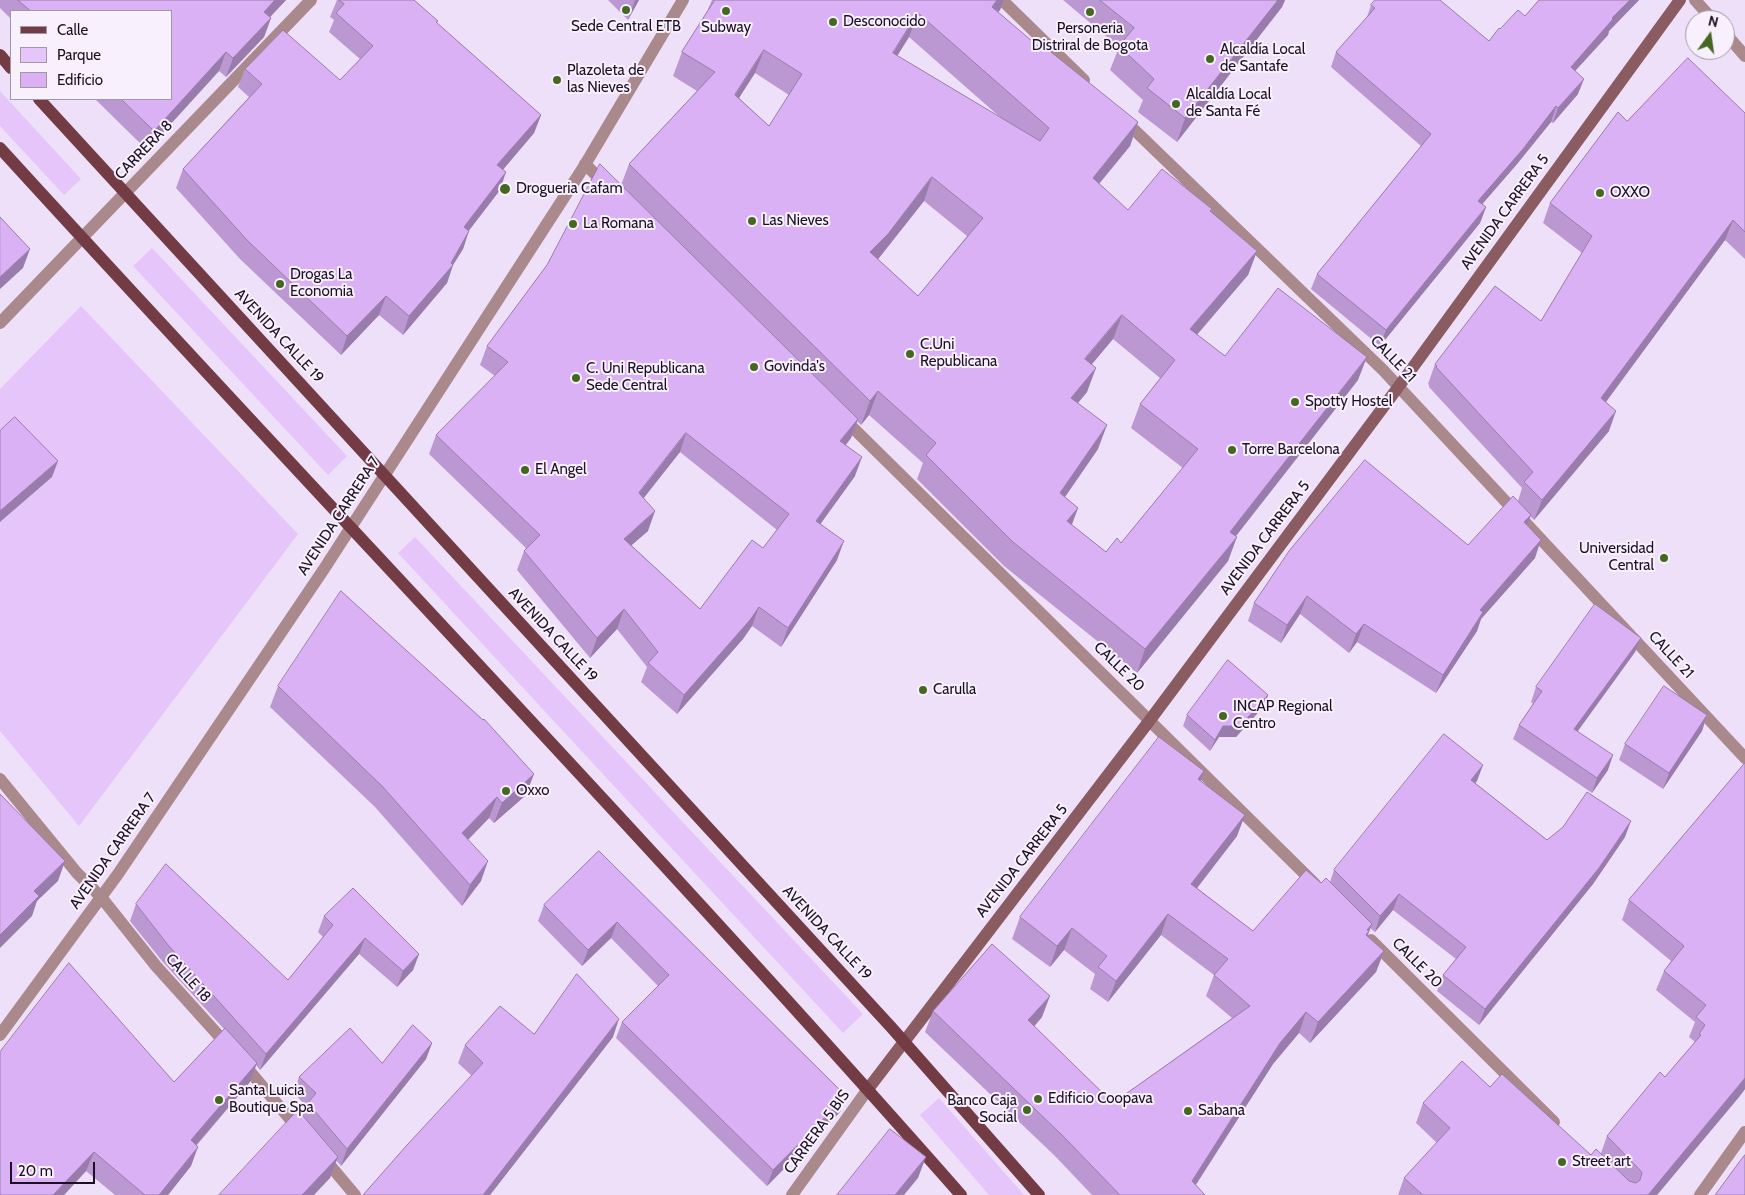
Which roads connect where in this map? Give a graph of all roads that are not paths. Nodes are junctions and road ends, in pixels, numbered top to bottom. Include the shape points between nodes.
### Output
1 (311, 0) edge
2 (683, 0) edge
3 (1002, 0) edge
4 (1680, 0) edge
5 (1695, 0) edge
6 (1704, 10) edge
7 (1735, 44) edge
8 (0, 55) edge
9 (1745, 56) edge
10 (10, 67) edge
11 (1093, 90) edge
12 (40, 100) edge
13 (1114, 110) edge
14 (0, 148) edge
15 (585, 164) junction
16 (614, 192) edge
17 (125, 193) junction
18 (82, 238) junction
19 (0, 323) edge
20 (1398, 386) junction
21 (833, 409) edge
22 (385, 476) junction
23 (352, 527) junction
24 (1150, 720) junction
25 (1745, 758) edge
26 (0, 779) edge
27 (1326, 895) edge
28 (101, 897) junction
29 (1361, 930) edge
30 (0, 1035) edge
31 (904, 1041) junction
32 (868, 1089) junction
33 (1564, 1132) edge
34 (1745, 1132) edge
35 (355, 1195) edge
36 (792, 1195) edge
37 (961, 1195) edge
38 (1039, 1195) edge
39 (1700, 1195) edge

1 - 17 street, CARRERA 8
2 - 15 street, AVENIDA CARRERA 7
3 - 11 street
4 - 20 main road, AVENIDA CARRERA 5
5 - 6 street
7 - 9 street
8 - 10 main road
12 - 17 main road, AVENIDA CALLE 19
13 - 20 street, CALLE 21
14 - 18 main road
15 - 16 street
15 - 22 street, AVENIDA CARRERA 7
17 - 18 street, CARRERA 8
17 - 22 main road, AVENIDA CALLE 19
18 - 19 street, CARRERA 8
18 - 23 main road
20 - 24 main road, AVENIDA CARRERA 5
20 - 25 street, CALLE 21
21 - 24 street, CALLE 20
22 - 23 street, AVENIDA CARRERA 7
22 - 31 main road, AVENIDA CALLE 19
23 - 28 street, AVENIDA CARRERA 7
23 - 32 main road
24 - 27 street, CALLE 20
24 - 31 main road, AVENIDA CARRERA 5
26 - 28 street, CALLE 18
28 - 30 street, AVENIDA CARRERA 7
28 - 35 street, CALLE 18 via 156,966 262,1084
29 - 33 street, CALLE 20
31 - 32 main road, AVENIDA CARRERA 5
31 - 38 main road, AVENIDA CALLE 19
32 - 36 street, CARRERA 5 BIS
32 - 37 main road
34 - 39 street

